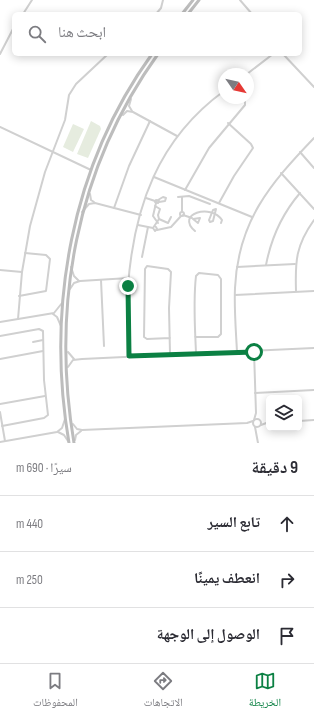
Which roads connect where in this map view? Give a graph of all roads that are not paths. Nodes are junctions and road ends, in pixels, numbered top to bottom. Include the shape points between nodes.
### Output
1 (32, 0) edge
2 (163, 0) edge
3 (193, 0) edge
4 (199, 0) edge
5 (240, 0) edge
6 (23, 12) edge
7 (157, 12) edge
8 (184, 12) edge
9 (190, 12) edge
10 (250, 12) edge
11 (12, 31) edge
12 (0, 54) edge
13 (106, 56) edge
14 (151, 56) edge
15 (157, 56) edge
16 (270, 56) edge
17 (285, 56) edge
18 (254, 69) edge
19 (314, 87) edge
20 (131, 95) junction
21 (218, 96) edge
22 (244, 104) edge
23 (133, 112) junction
24 (119, 118) junction
25 (150, 121) junction
26 (228, 123) junction
27 (0, 127) edge
28 (176, 136) junction
29 (314, 138) edge
30 (52, 152) junction
31 (300, 152) junction
32 (314, 168) edge
33 (91, 170) junction
34 (281, 172) junction
35 (154, 177) junction
36 (89, 190) junction
37 (185, 190) junction
38 (300, 193) junction
39 (178, 197) dead end
40 (182, 197) junction
41 (146, 198) junction
42 (157, 202) junction
43 (95, 203) junction
44 (218, 203) junction
45 (210, 204) dead end
46 (114, 208) junction
47 (216, 209) junction
48 (314, 209) edge
49 (82, 212) junction
50 (77, 213) junction
51 (182, 214) junction
52 (212, 214) junction
53 (141, 215) junction
54 (215, 215) junction
55 (171, 217) dead end
56 (252, 217) junction
57 (192, 218) junction
58 (159, 219) junction
59 (314, 220) edge
60 (79, 223) junction
61 (158, 223) junction
62 (222, 223) dead end
63 (138, 225) junction
64 (148, 227) junction
65 (155, 228) junction
66 (73, 229) junction
67 (195, 231) dead end
68 (76, 240) junction
69 (25, 253) junction
70 (142, 257) dead end
71 (295, 264) junction
72 (266, 265) junction
73 (71, 267) junction
74 (237, 267) junction
75 (0, 270) edge
76 (22, 272) junction
77 (129, 278) junction
78 (101, 280) junction
79 (80, 281) junction
80 (296, 291) junction
81 (314, 291) edge
82 (68, 292) junction
83 (235, 295) junction
84 (19, 296) junction
85 (62, 303) junction
86 (52, 314) junction
87 (18, 320) junction
88 (0, 322) edge
89 (61, 326) junction
90 (0, 336) edge
91 (170, 338) junction
92 (195, 338) junction
93 (43, 340) junction
94 (33, 342) dead end
95 (104, 346) dead end
96 (66, 348) junction
97 (314, 348) edge
98 (43, 351) junction
99 (237, 352) junction
100 (254, 352) junction
101 (196, 353) junction
102 (170, 355) junction
103 (129, 356) junction
104 (0, 359) edge
105 (75, 359) junction
106 (66, 371) junction
107 (314, 390) edge
108 (255, 393) junction
109 (45, 396) junction
110 (0, 404) edge
111 (0, 412) edge
112 (256, 413) junction
113 (65, 419) junction
114 (70, 420) junction
115 (254, 420) junction
116 (259, 420) junction
117 (314, 420) edge
118 (302, 421) edge
119 (266, 422) edge
120 (247, 423) junction
121 (266, 423) edge
122 (2, 426) junction
123 (254, 426) junction
124 (260, 426) junction
125 (82, 430) junction
126 (57, 432) junction
127 (257, 432) junction
128 (5, 441) junction
129 (0, 442) edge
130 (69, 443) edge
131 (74, 443) edge
132 (258, 443) edge

1 - 6 street
2 - 7 street
3 - 8 street
4 - 9 street
5 - 10 street
11 - 12 street
13 - 30 street via 72,89 64,122
14 - 33 street via 118,109
15 - 20 street
16 - 18 street
17 - 19 street
20 - 23 street via 129,106
20 - 24 street
21 - 28 street via 200,110
22 - 26 street
23 - 24 street via 126,112
23 - 25 street
24 - 36 street via 102,152
25 - 28 street
25 - 46 street via 129,166
26 - 37 street via 204,154
26 - 44 street via 252,144 253,148
27 - 30 street
28 - 35 street
29 - 31 street
30 - 33 street
30 - 69 street via 39,192
31 - 32 street
31 - 34 street
33 - 50 street
34 - 38 street
34 - 56 street
35 - 37 street
35 - 41 street
36 - 43 street via 90,198
36 - 49 street
37 - 44 street
38 - 48 street
38 - 72 street via 277,230
39 - 40 street
40 - 45 street via 190,196
40 - 51 street
41 - 42 street
41 - 53 street
42 - 58 street via 160,209
42 - 61 street via 152,216
43 - 46 street
43 - 49 street via 89,204
44 - 47 street
44 - 56 street
46 - 53 street
47 - 52 street
47 - 54 street
49 - 60 street
50 - 60 street
50 - 66 street
51 - 57 street
51 - 65 street via 171,228
52 - 54 street
52 - 54 street via 209,220 211,222
52 - 57 street via 199,211 194,213
53 - 63 street
54 - 62 street via 221,218
55 - 58 street via 168,223
56 - 74 street
57 - 67 street via 191,226
58 - 61 street
59 - 71 street via 301,242
60 - 68 street
61 - 65 street
63 - 64 street
63 - 77 street
64 - 65 street
64 - 70 street
66 - 68 street via 76,231
66 - 85 street
68 - 73 street
69 - 76 street
69 - 84 street via 44,254 49,256 50,261 45,292
71 - 72 street
71 - 80 street
72 - 74 street
73 - 79 street via 74,276
73 - 82 street
74 - 83 street
75 - 76 street
76 - 84 street
77 - 78 street
77 - 103 street
78 - 79 street
78 - 95 street
79 - 82 street via 74,283
80 - 81 street
80 - 83 street
82 - 96 street
83 - 99 street
84 - 87 street
85 - 86 street
85 - 89 street
86 - 87 street
86 - 89 street via 57,317
87 - 88 street
89 - 113 street via 61,378
90 - 93 street via 36,330 41,331
91 - 91 street via 170,270 146,267 144,333 149,339
91 - 102 street
92 - 92 street via 195,279 202,274 215,275 220,282 220,335
92 - 101 street
93 - 94 street
93 - 98 street
96 - 105 street via 69,356
96 - 106 street
97 - 100 street
98 - 104 street
98 - 109 street
99 - 100 street
99 - 101 street
100 - 108 street
101 - 102 street
102 - 103 street
103 - 105 street
105 - 106 street via 69,363
106 - 114 street
107 - 108 street
108 - 112 street
109 - 110 street
109 - 122 street via 47,417
111 - 122 street
112 - 115 street
112 - 116 street
113 - 126 street via 62,428
113 - 130 street
114 - 125 street via 75,428
114 - 131 street
115 - 116 street
115 - 120 street
115 - 123 street
116 - 119 street
116 - 124 street
117 - 118 street
120 - 123 street
120 - 125 street
121 - 124 street
122 - 128 street
123 - 124 street
123 - 127 street
124 - 127 street
125 - 131 street via 76,435
126 - 128 street
126 - 130 street via 64,435
127 - 132 street
128 - 129 street

